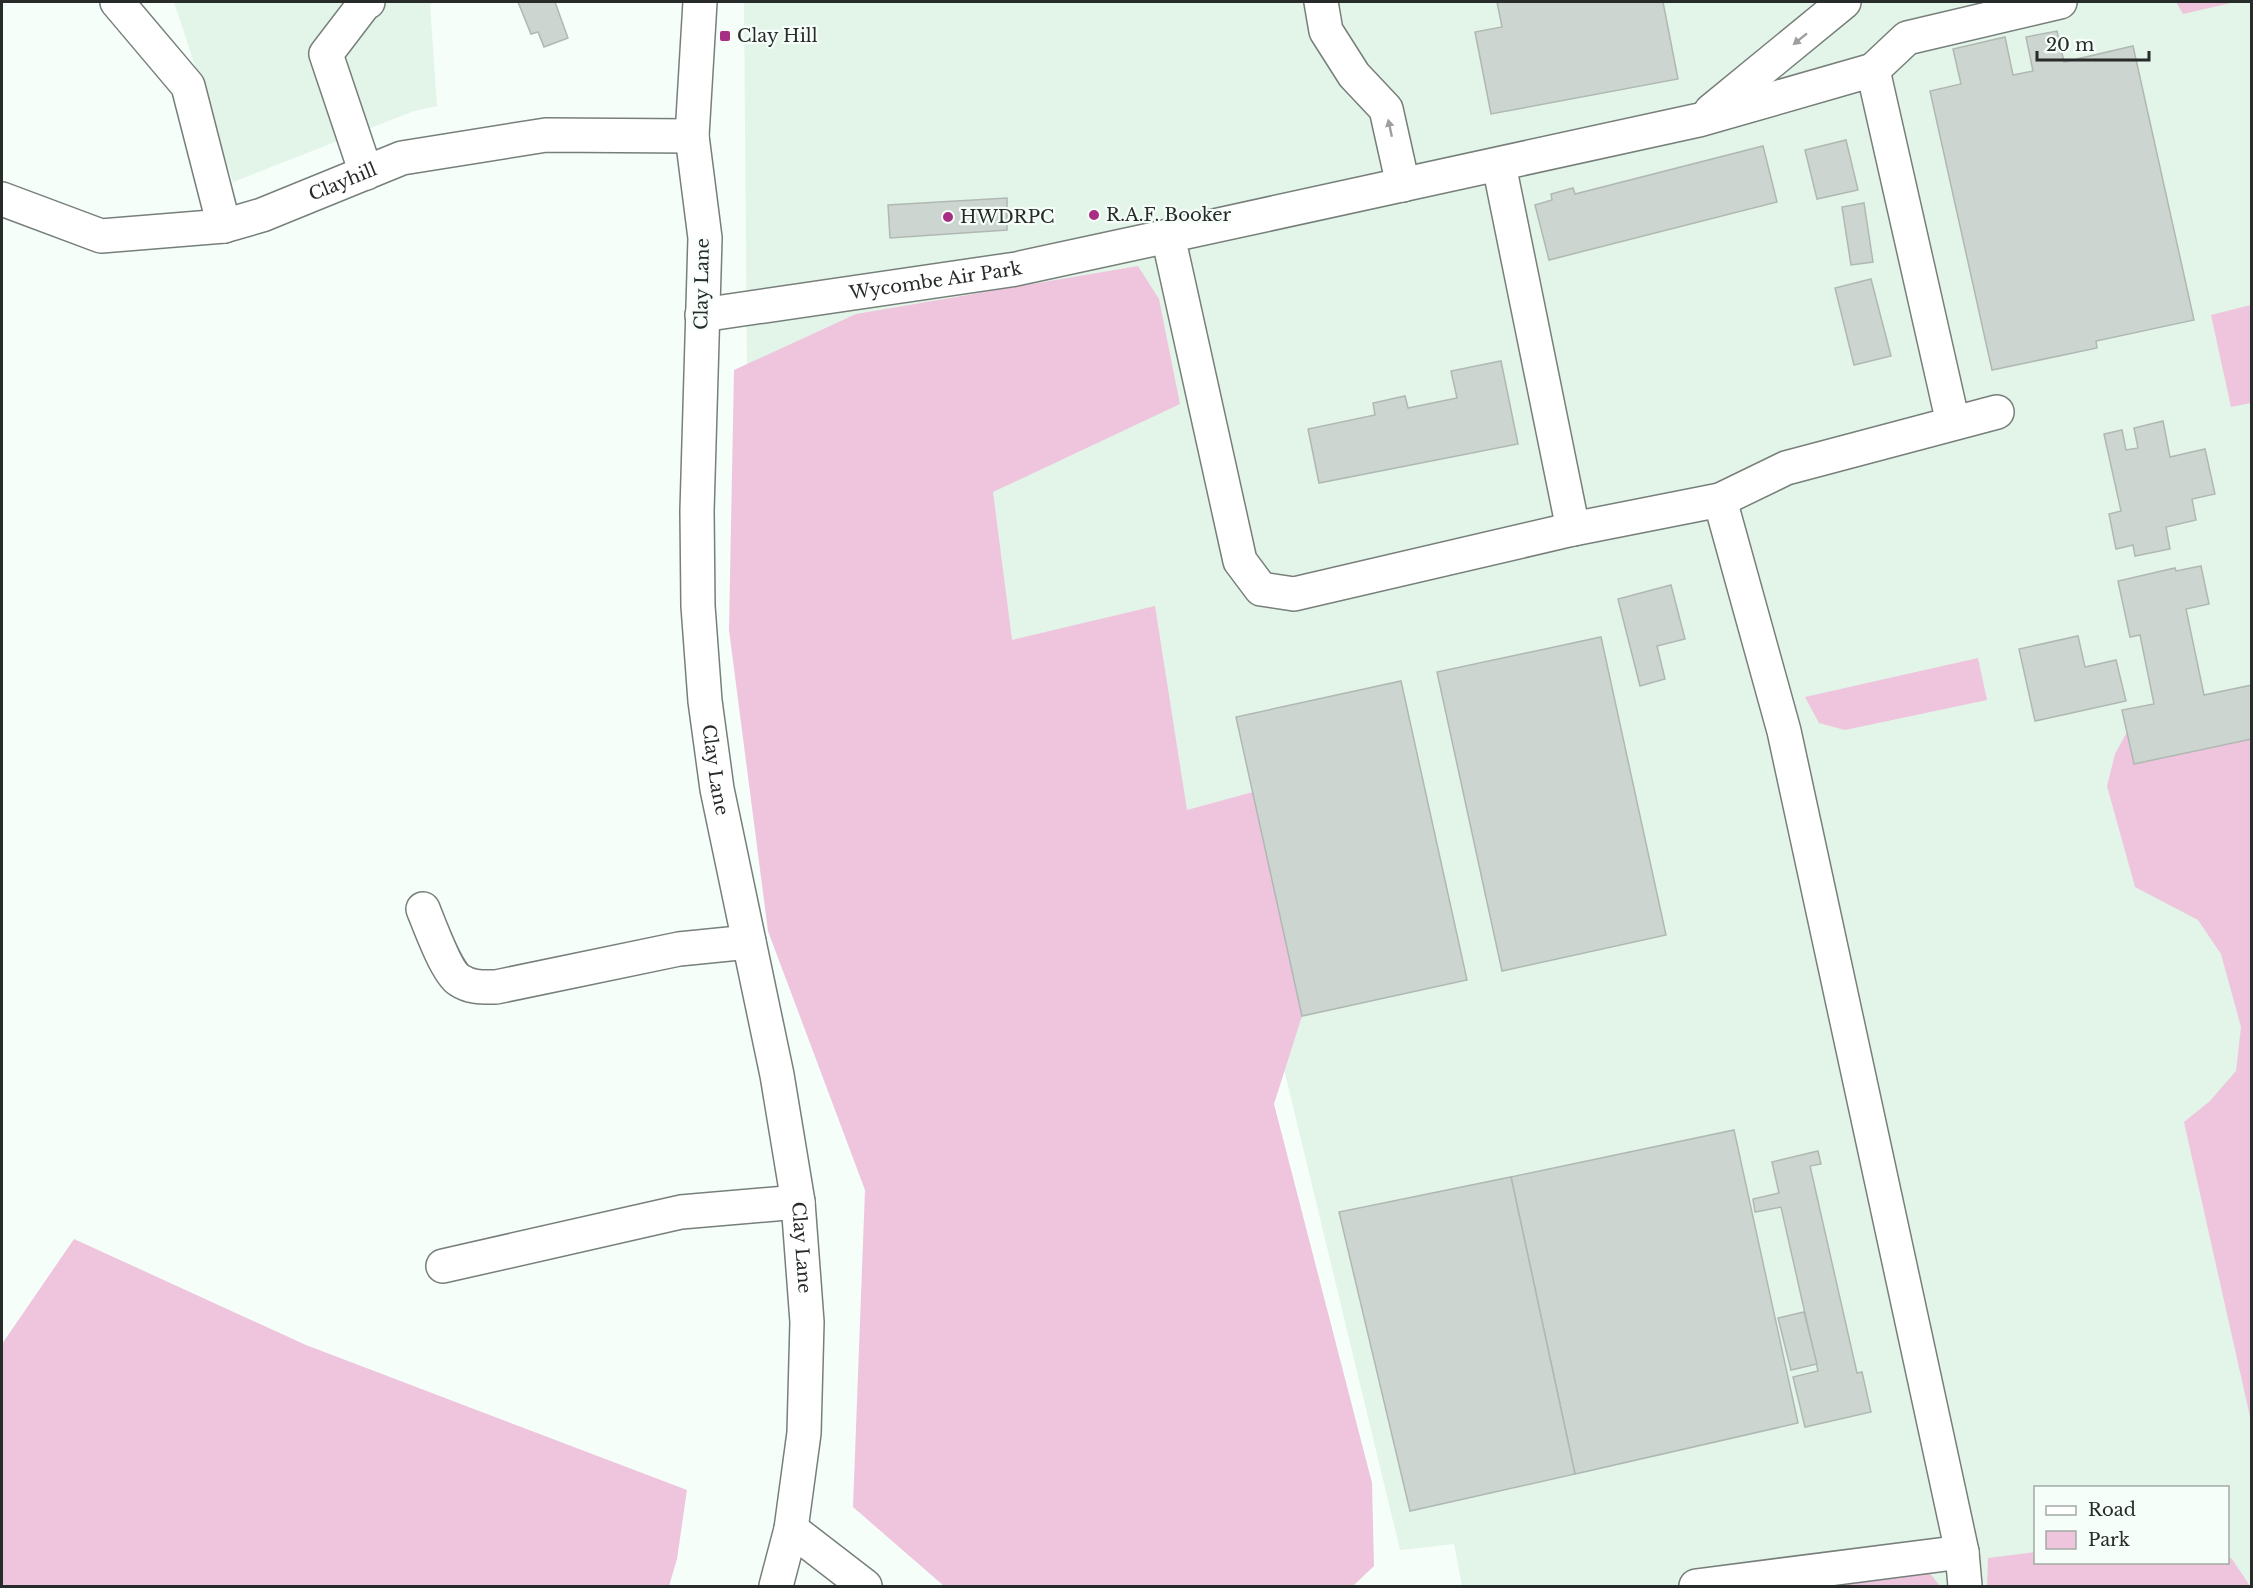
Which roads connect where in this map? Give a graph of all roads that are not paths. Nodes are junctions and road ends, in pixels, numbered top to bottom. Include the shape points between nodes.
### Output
1 (117, 2) edge
2 (368, 2) edge
3 (700, 2) edge
4 (1321, 2) edge
5 (1844, 2) edge
6 (2060, 2) edge
7 (1873, 70) junction
8 (1699, 120) junction
9 (693, 136) junction
10 (1499, 165) junction
11 (366, 173) junction
12 (1403, 185) junction
13 (2, 199) edge
14 (224, 226) junction
15 (1168, 236) junction
16 (702, 315) junction
17 (1997, 412) dead end
18 (1953, 423) junction
19 (1720, 500) junction
20 (1573, 529) junction
21 (423, 909) dead end
22 (749, 942) junction
23 (798, 1202) junction
24 (443, 1266) dead end
25 (791, 1529) junction
26 (1962, 1552) junction
27 (777, 1587) edge
28 (865, 1587) edge
29 (1696, 1587) edge
30 (1965, 1587) edge

1 - 14 street via 188,86
2 - 11 street via 326,54
3 - 9 street, Clay Lane
12 -> 4 street via 1386,109 1354,75 1326,31
5 -> 8 street
6 - 7 street via 1907,38
7 - 8 street, Wycombe Air Park
7 - 18 street
8 - 10 street, Wycombe Air Park
9 - 11 street, Clayhill via 546,135 402,158
9 - 16 street, Clay Lane via 705,238
10 - 12 street, Wycombe Air Park
10 - 20 street
11 - 14 street, Clayhill
12 - 15 street, Wycombe Air Park
13 - 14 street, Clayhill via 101,236
15 - 16 street, Wycombe Air Park via 1016,269
15 - 20 street via 1240,561 1261,589 1294,594
16 - 22 street, Clay Lane via 696,511 704,689 717,789
17 - 18 street
18 - 19 street via 1786,468
19 - 20 street
19 - 26 street via 1784,731
21 - 22 street via 456,979 479,987 496,987 679,949
22 - 23 street, Clay Lane
23 - 24 street via 681,1212
23 - 25 street, Clay Lane via 807,1322 804,1433
25 - 27 street, Clay Lane
25 - 28 street
26 - 29 street
26 - 30 street

